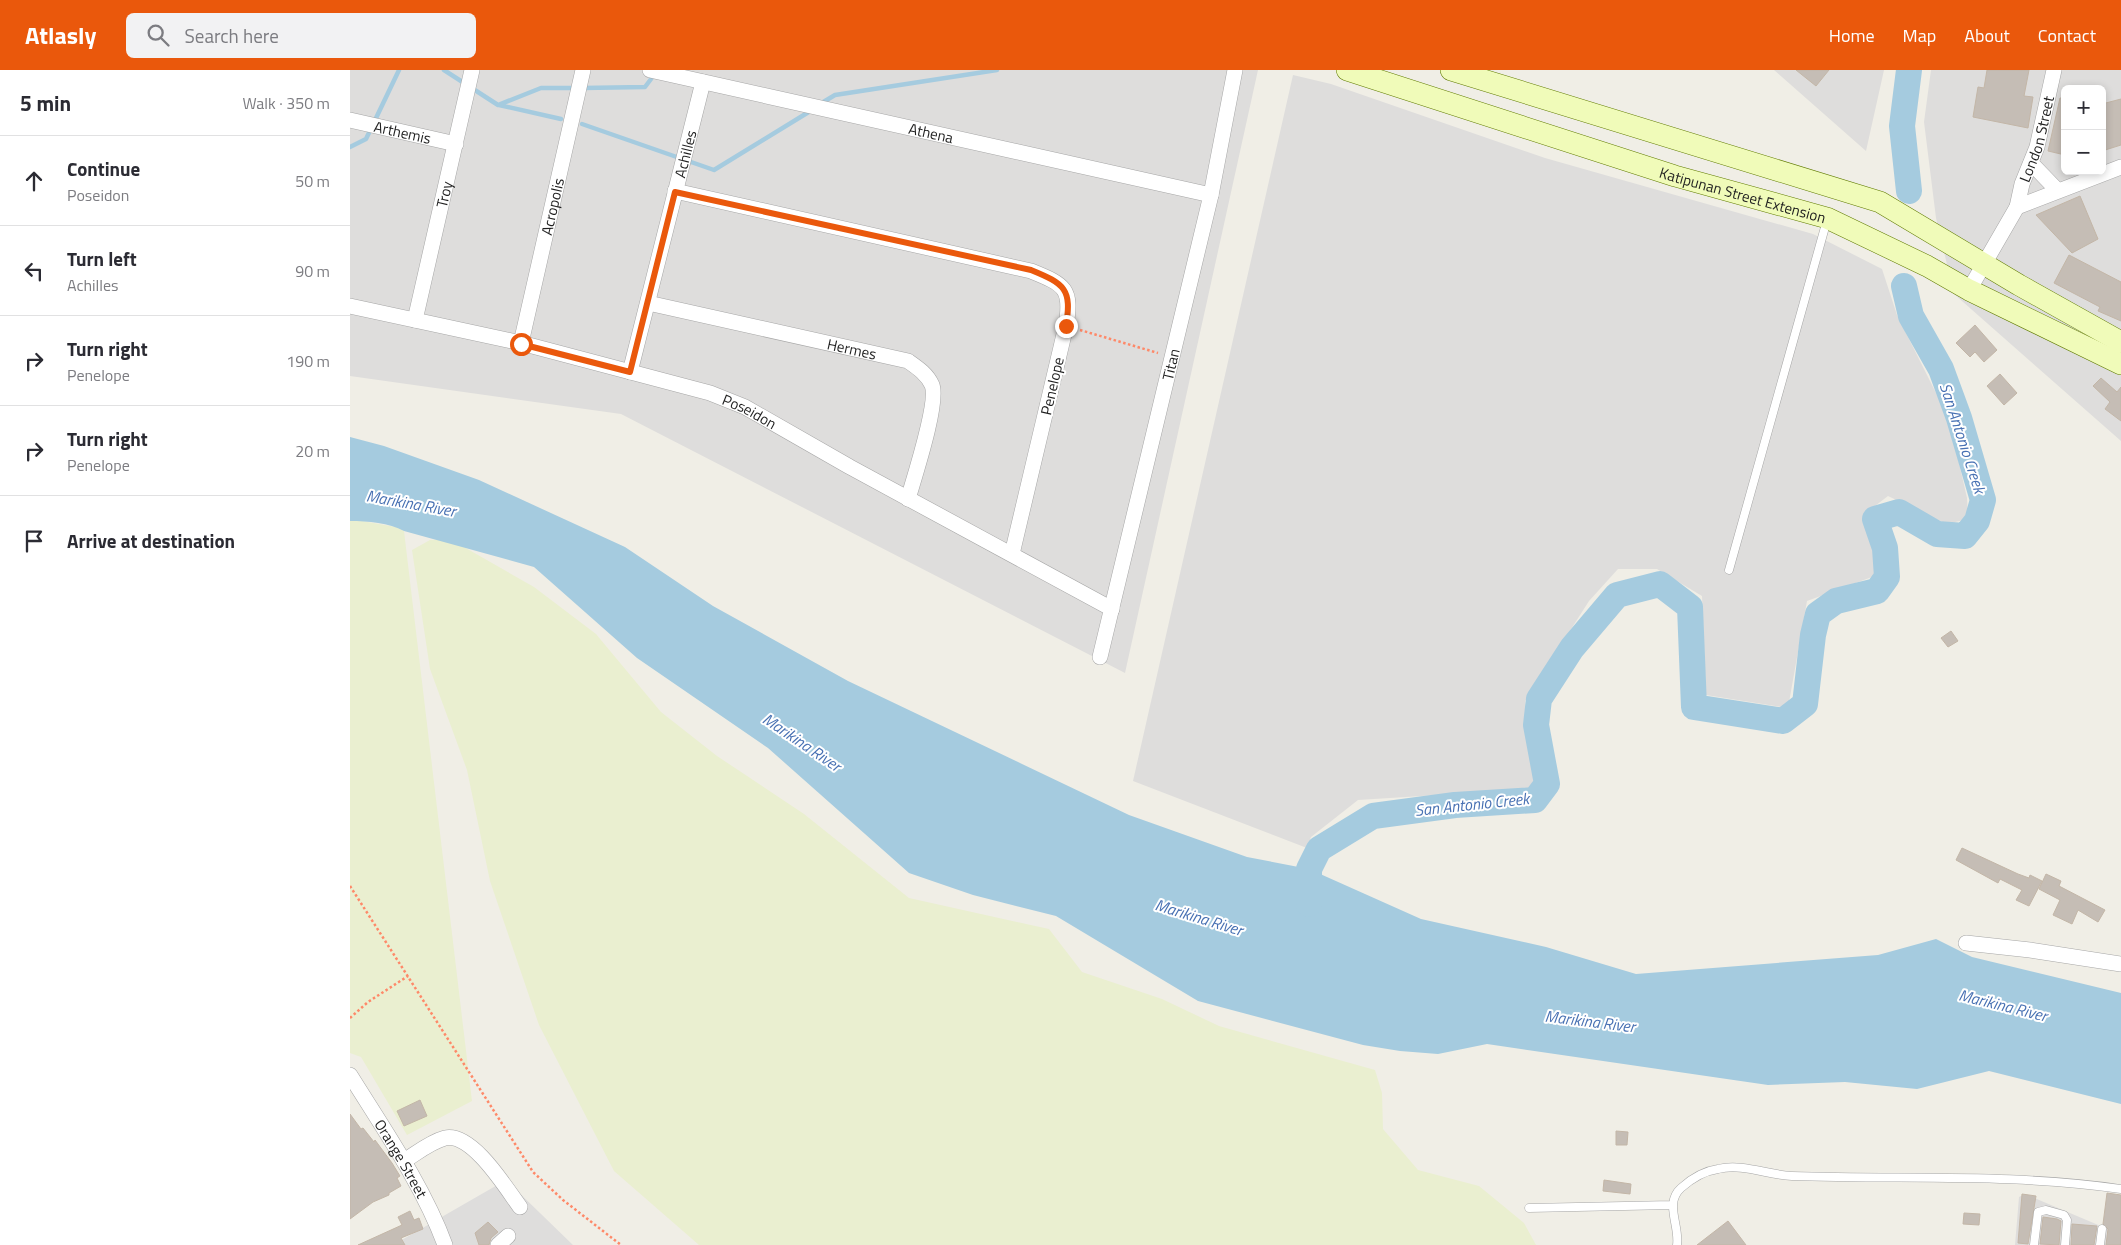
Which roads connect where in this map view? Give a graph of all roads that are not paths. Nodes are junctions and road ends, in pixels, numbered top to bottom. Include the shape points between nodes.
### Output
1 (472, 70) edge
2 (583, 70) edge
3 (650, 70) edge
4 (1235, 70) edge
5 (1347, 70) edge
6 (1451, 70) edge
7 (2054, 70) edge
8 (703, 82) junction
9 (350, 120) edge
10 (456, 144) junction
11 (2031, 163) junction
12 (2121, 167) edge
13 (2058, 190) junction
14 (675, 192) junction
15 (1211, 194) junction
16 (2016, 207) junction
17 (1827, 218) junction
18 (1979, 261) junction
19 (1966, 288) junction
20 (648, 303) junction
21 (350, 306) edge
22 (416, 320) junction
23 (2121, 342) edge
24 (521, 344) junction
25 (2121, 364) edge
26 (630, 372) junction
27 (908, 499) junction
28 (1012, 554) junction
29 (1729, 570) dead end
30 (1112, 609) junction
31 (1100, 657) dead end
32 (1966, 943) dead end
33 (2121, 964) edge
34 (350, 1075) edge
35 (404, 1161) junction
36 (2121, 1188) edge
37 (1672, 1205) junction
38 (520, 1207) dead end
39 (1530, 1208) dead end
40 (2102, 1229) dead end
41 (445, 1245) edge
42 (1678, 1245) edge
43 (2034, 1245) edge
44 (2065, 1245) edge
45 (2100, 1245) edge

1 - 10 street, Troy
2 - 24 street, Acropolis
3 - 8 street, Athena
4 - 15 street, Titan
5 - 17 street, Katipunan Street Extension via 1675,176
6 - 18 street via 1880,202
7 - 11 street, London Street
8 - 14 street, Achilles
8 - 15 street, Athena
9 - 10 street, Arthemis
10 - 22 street, Troy
11 - 13 street
11 - 16 street, London Street
12 - 13 street
13 - 16 street
14 - 20 street, Achilles
14 - 28 street, Penelope via 1031,270 1051,278 1067,294 1070,304 1066,326
15 - 30 street, Titan
16 - 18 street, London Street
17 - 19 street, Katipunan Street Extension
17 - 29 lane
18 - 19 street, London Street
18 - 23 street
19 - 25 street, Katipunan Street Extension
20 - 26 street, Achilles
20 - 27 street, Hermes via 908,361 926,374 933,387 930,415
21 - 22 street, Poseidon
22 - 24 street, Poseidon
24 - 26 street, Poseidon
26 - 27 street, Poseidon via 710,393 745,407
27 - 28 street, Poseidon
28 - 30 street, Poseidon
30 - 31 street, Titan
32 - 33 street
34 - 35 street, Orange Street
35 - 38 street via 433,1142 447,1137 460,1140 473,1148
35 - 41 street, Orange Street
36 - 37 lane via 1995,1178 1794,1176 1733,1167 1699,1175 1680,1189
37 - 39 lane
37 - 42 lane
40 - 45 lane
43 - 44 lane via 2038,1212 2046,1210 2064,1215 2067,1220

